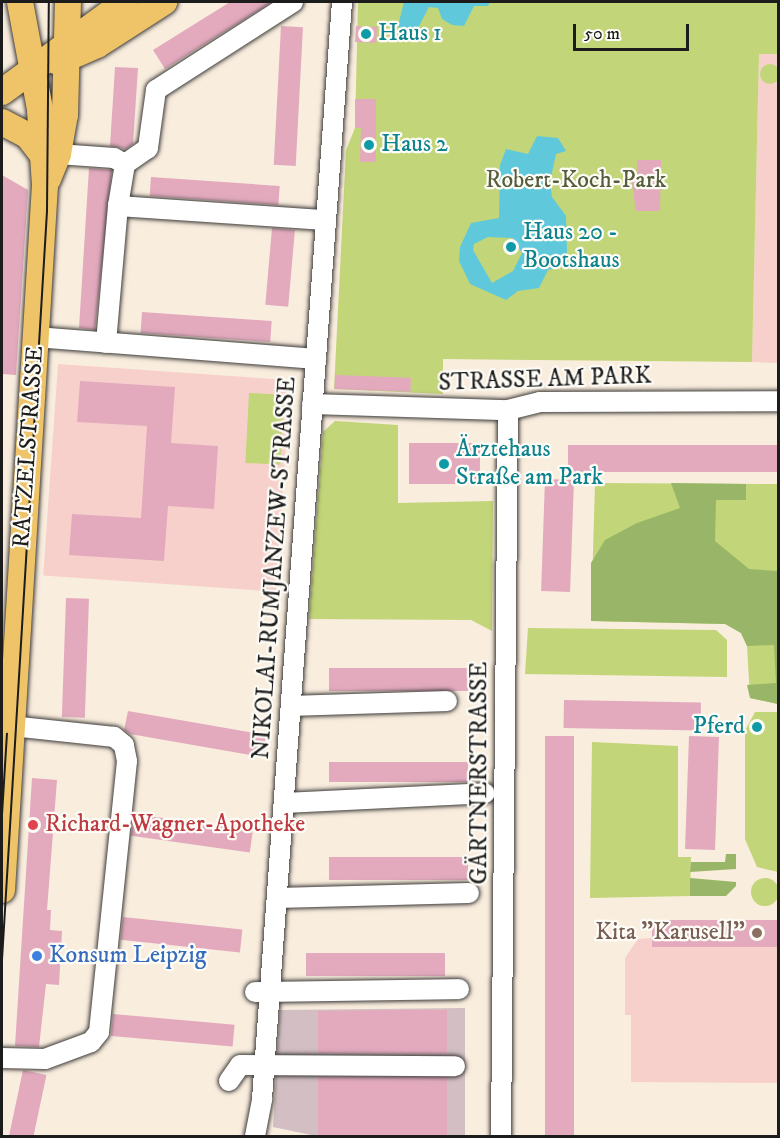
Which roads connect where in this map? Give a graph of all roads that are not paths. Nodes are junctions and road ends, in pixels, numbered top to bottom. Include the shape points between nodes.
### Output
1 (20, 2) edge
2 (68, 2) edge
3 (116, 2) edge
4 (164, 2) edge
5 (293, 2) edge
6 (338, 2) edge
7 (67, 52) junction
8 (33, 72) junction
9 (2, 92) edge
10 (2, 122) edge
11 (50, 154) junction
12 (125, 164) junction
13 (117, 206) junction
14 (326, 220) junction
15 (36, 337) junction
16 (106, 343) junction
17 (316, 359) junction
18 (778, 401) edge
19 (312, 404) junction
20 (508, 410) junction
21 (286, 697) junction
22 (447, 701) dead end
23 (11, 726) junction
24 (485, 793) dead end
25 (279, 798) junction
26 (2, 890) edge
27 (469, 893) dead end
28 (272, 895) junction
29 (459, 989) dead end
30 (262, 993) junction
31 (2, 1058) edge
32 (264, 1066) junction
33 (455, 1066) dead end
34 (229, 1081) dead end
35 (255, 1137) edge
36 (501, 1137) edge

1 - 8 main road, RATZELSTRASSE
2 - 7 main road, RATZELSTRASSE
3 - 7 main road
4 - 7 main road via 97,45
5 - 12 street via 158,87 148,148
6 - 14 street, NIKOLAI-RUMJANZEW-STRASSE
7 - 8 main road
7 - 11 main road, RATZELSTRASSE via 65,115
8 - 9 main road
8 - 11 main road, RATZELSTRASSE
10 - 11 main road
11 - 12 street via 114,158
11 - 15 main road, RATZELSTRASSE
12 - 13 street
13 - 14 street
13 - 16 street
14 - 17 street, NIKOLAI-RUMJANZEW-STRASSE
15 - 16 street
15 - 23 main road, RATZELSTRASSE
16 - 17 street
17 - 19 street, NIKOLAI-RUMJANZEW-STRASSE
18 - 20 street, STRASSE AM PARK via 540,402
19 - 20 street, STRASSE AM PARK
19 - 21 street, NIKOLAI-RUMJANZEW-STRASSE
20 - 36 street, GÄRTNERSTRASSE
21 - 22 street
21 - 25 street, NIKOLAI-RUMJANZEW-STRASSE
23 - 26 main road, RATZELSTRASSE
23 - 31 street via 114,737 124,745 127,761 99,1032 91,1042 45,1059
24 - 25 street
25 - 28 street, NIKOLAI-RUMJANZEW-STRASSE
27 - 28 street
28 - 30 street, NIKOLAI-RUMJANZEW-STRASSE
29 - 30 street
30 - 32 street, NIKOLAI-RUMJANZEW-STRASSE
32 - 33 street
32 - 34 street via 240,1065
32 - 35 street, NIKOLAI-RUMJANZEW-STRASSE

